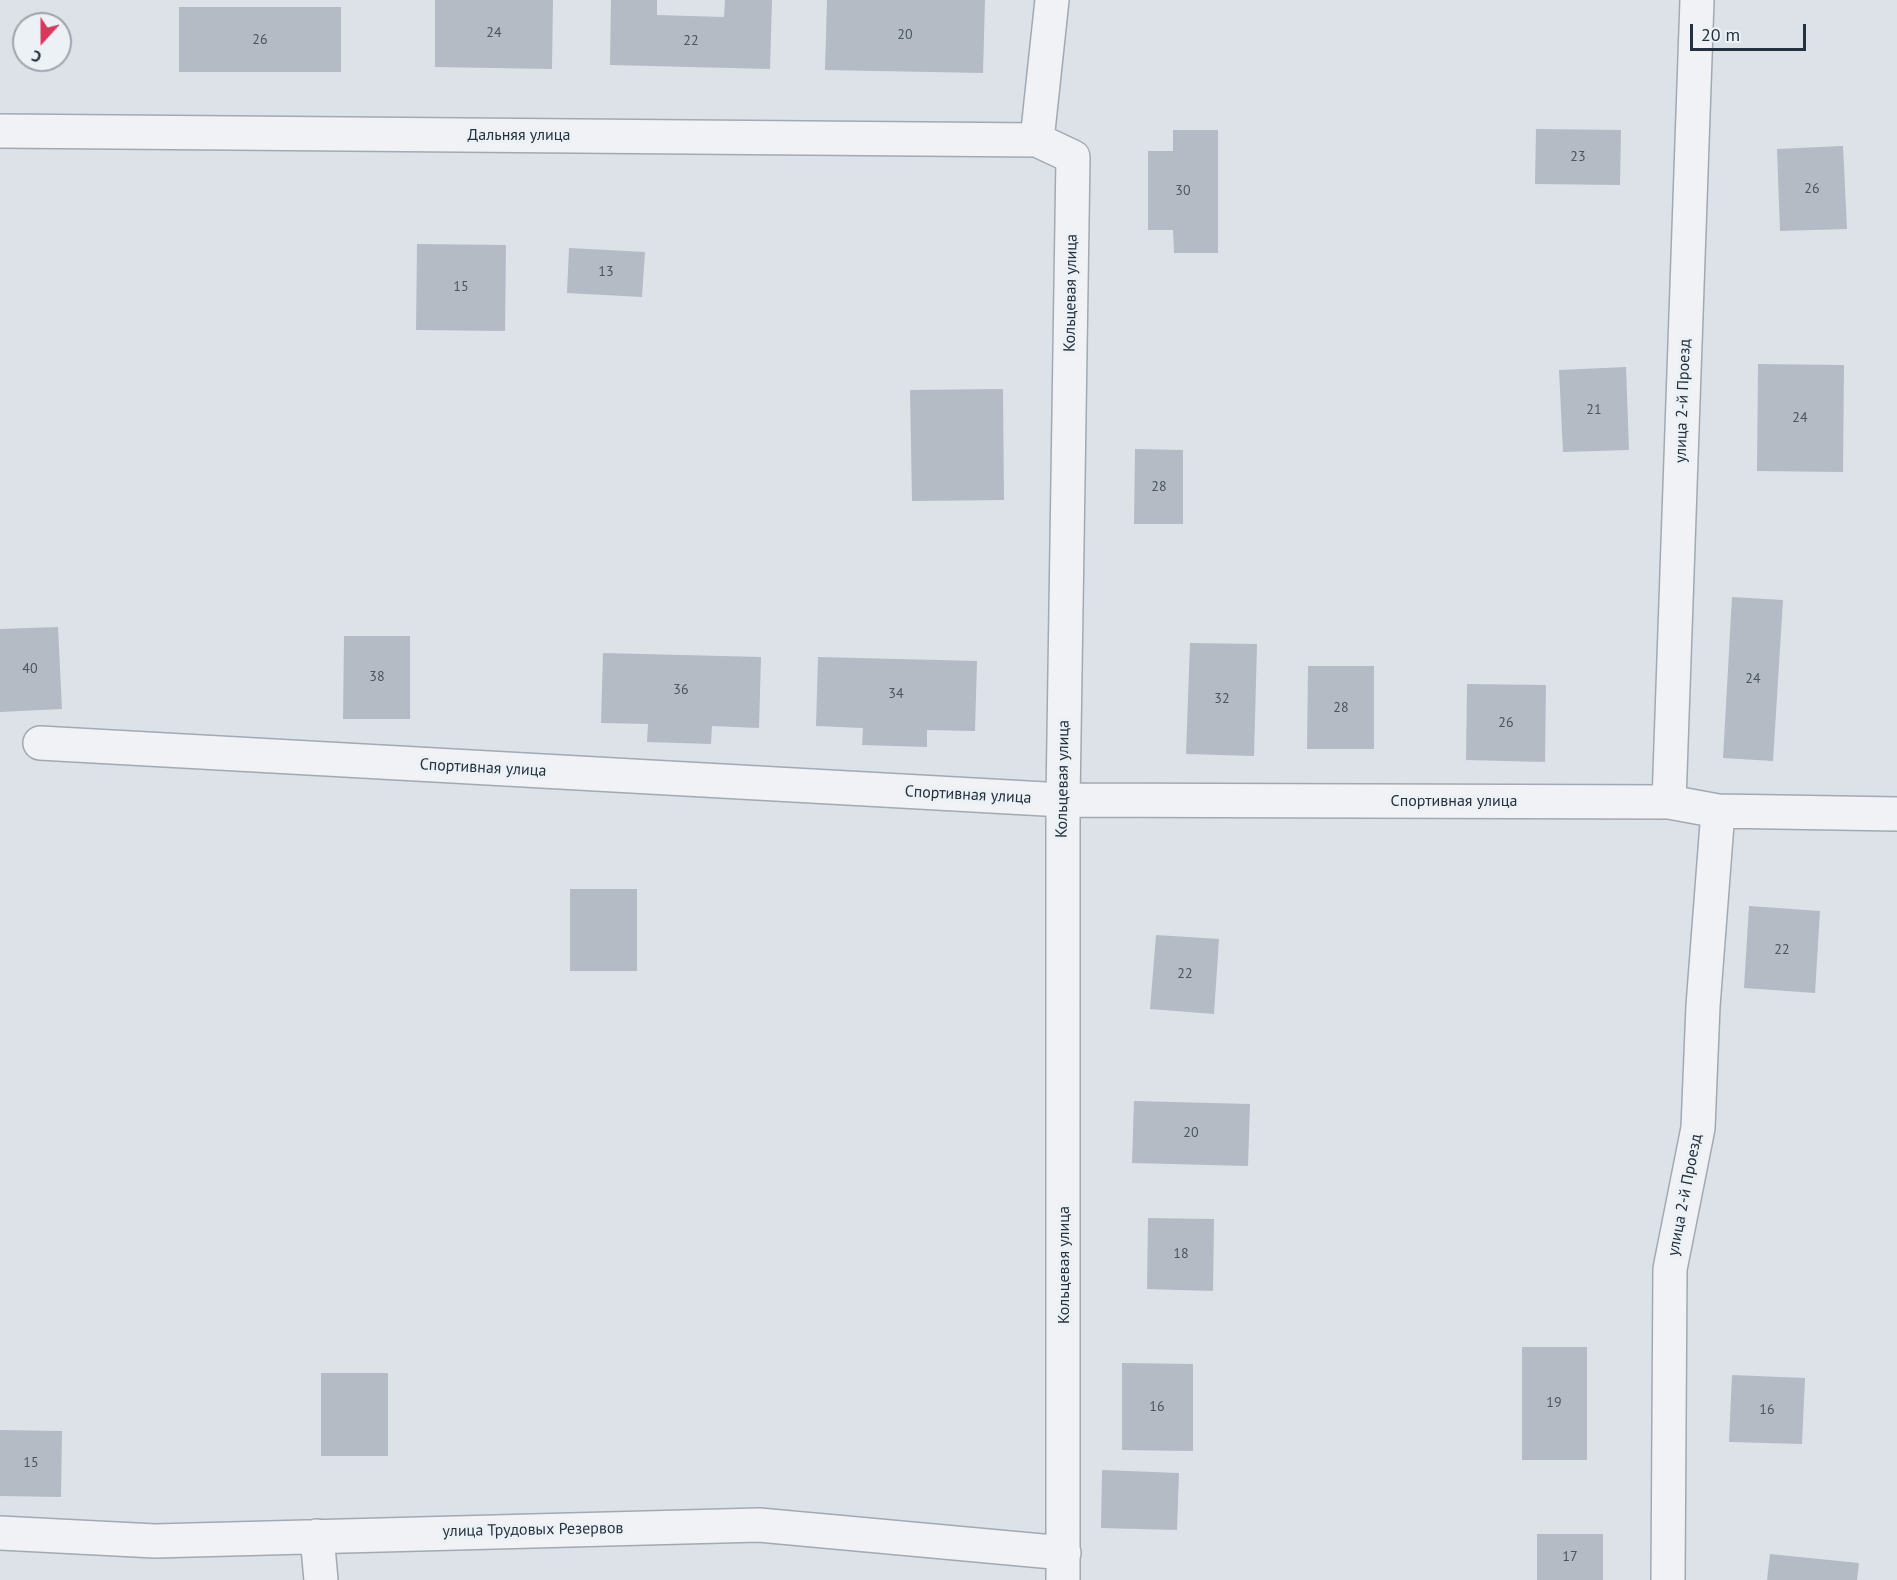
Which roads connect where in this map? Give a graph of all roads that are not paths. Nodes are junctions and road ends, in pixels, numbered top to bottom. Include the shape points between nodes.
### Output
1 (1052, 0) edge
2 (1697, 0) edge
3 (0, 131) edge
4 (1037, 140) junction
5 (40, 743) dead end
6 (1063, 800) junction
7 (1669, 802) junction
8 (1718, 811) junction
9 (1897, 814) edge
10 (0, 1533) edge
11 (317, 1536) junction
12 (1064, 1567) edge
13 (321, 1580) edge
14 (1668, 1580) edge

1 - 4 street
2 - 7 street, улица 2-й Проезд
3 - 4 street, Дальняя улица
4 - 6 street, Кольцевая улица via 1073,157
5 - 6 street, Спортивная улица
6 - 7 street, Спортивная улица
6 - 12 street, Кольцевая улица
7 - 8 street, Спортивная улица
8 - 9 street, Спортивная улица
8 - 14 street, улица 2-й Проезд via 1698,1128 1670,1269
10 - 11 street, улица Трудовых Резервов via 155,1541
11 - 12 street, улица Трудовых Резервов via 759,1525
11 - 13 street

